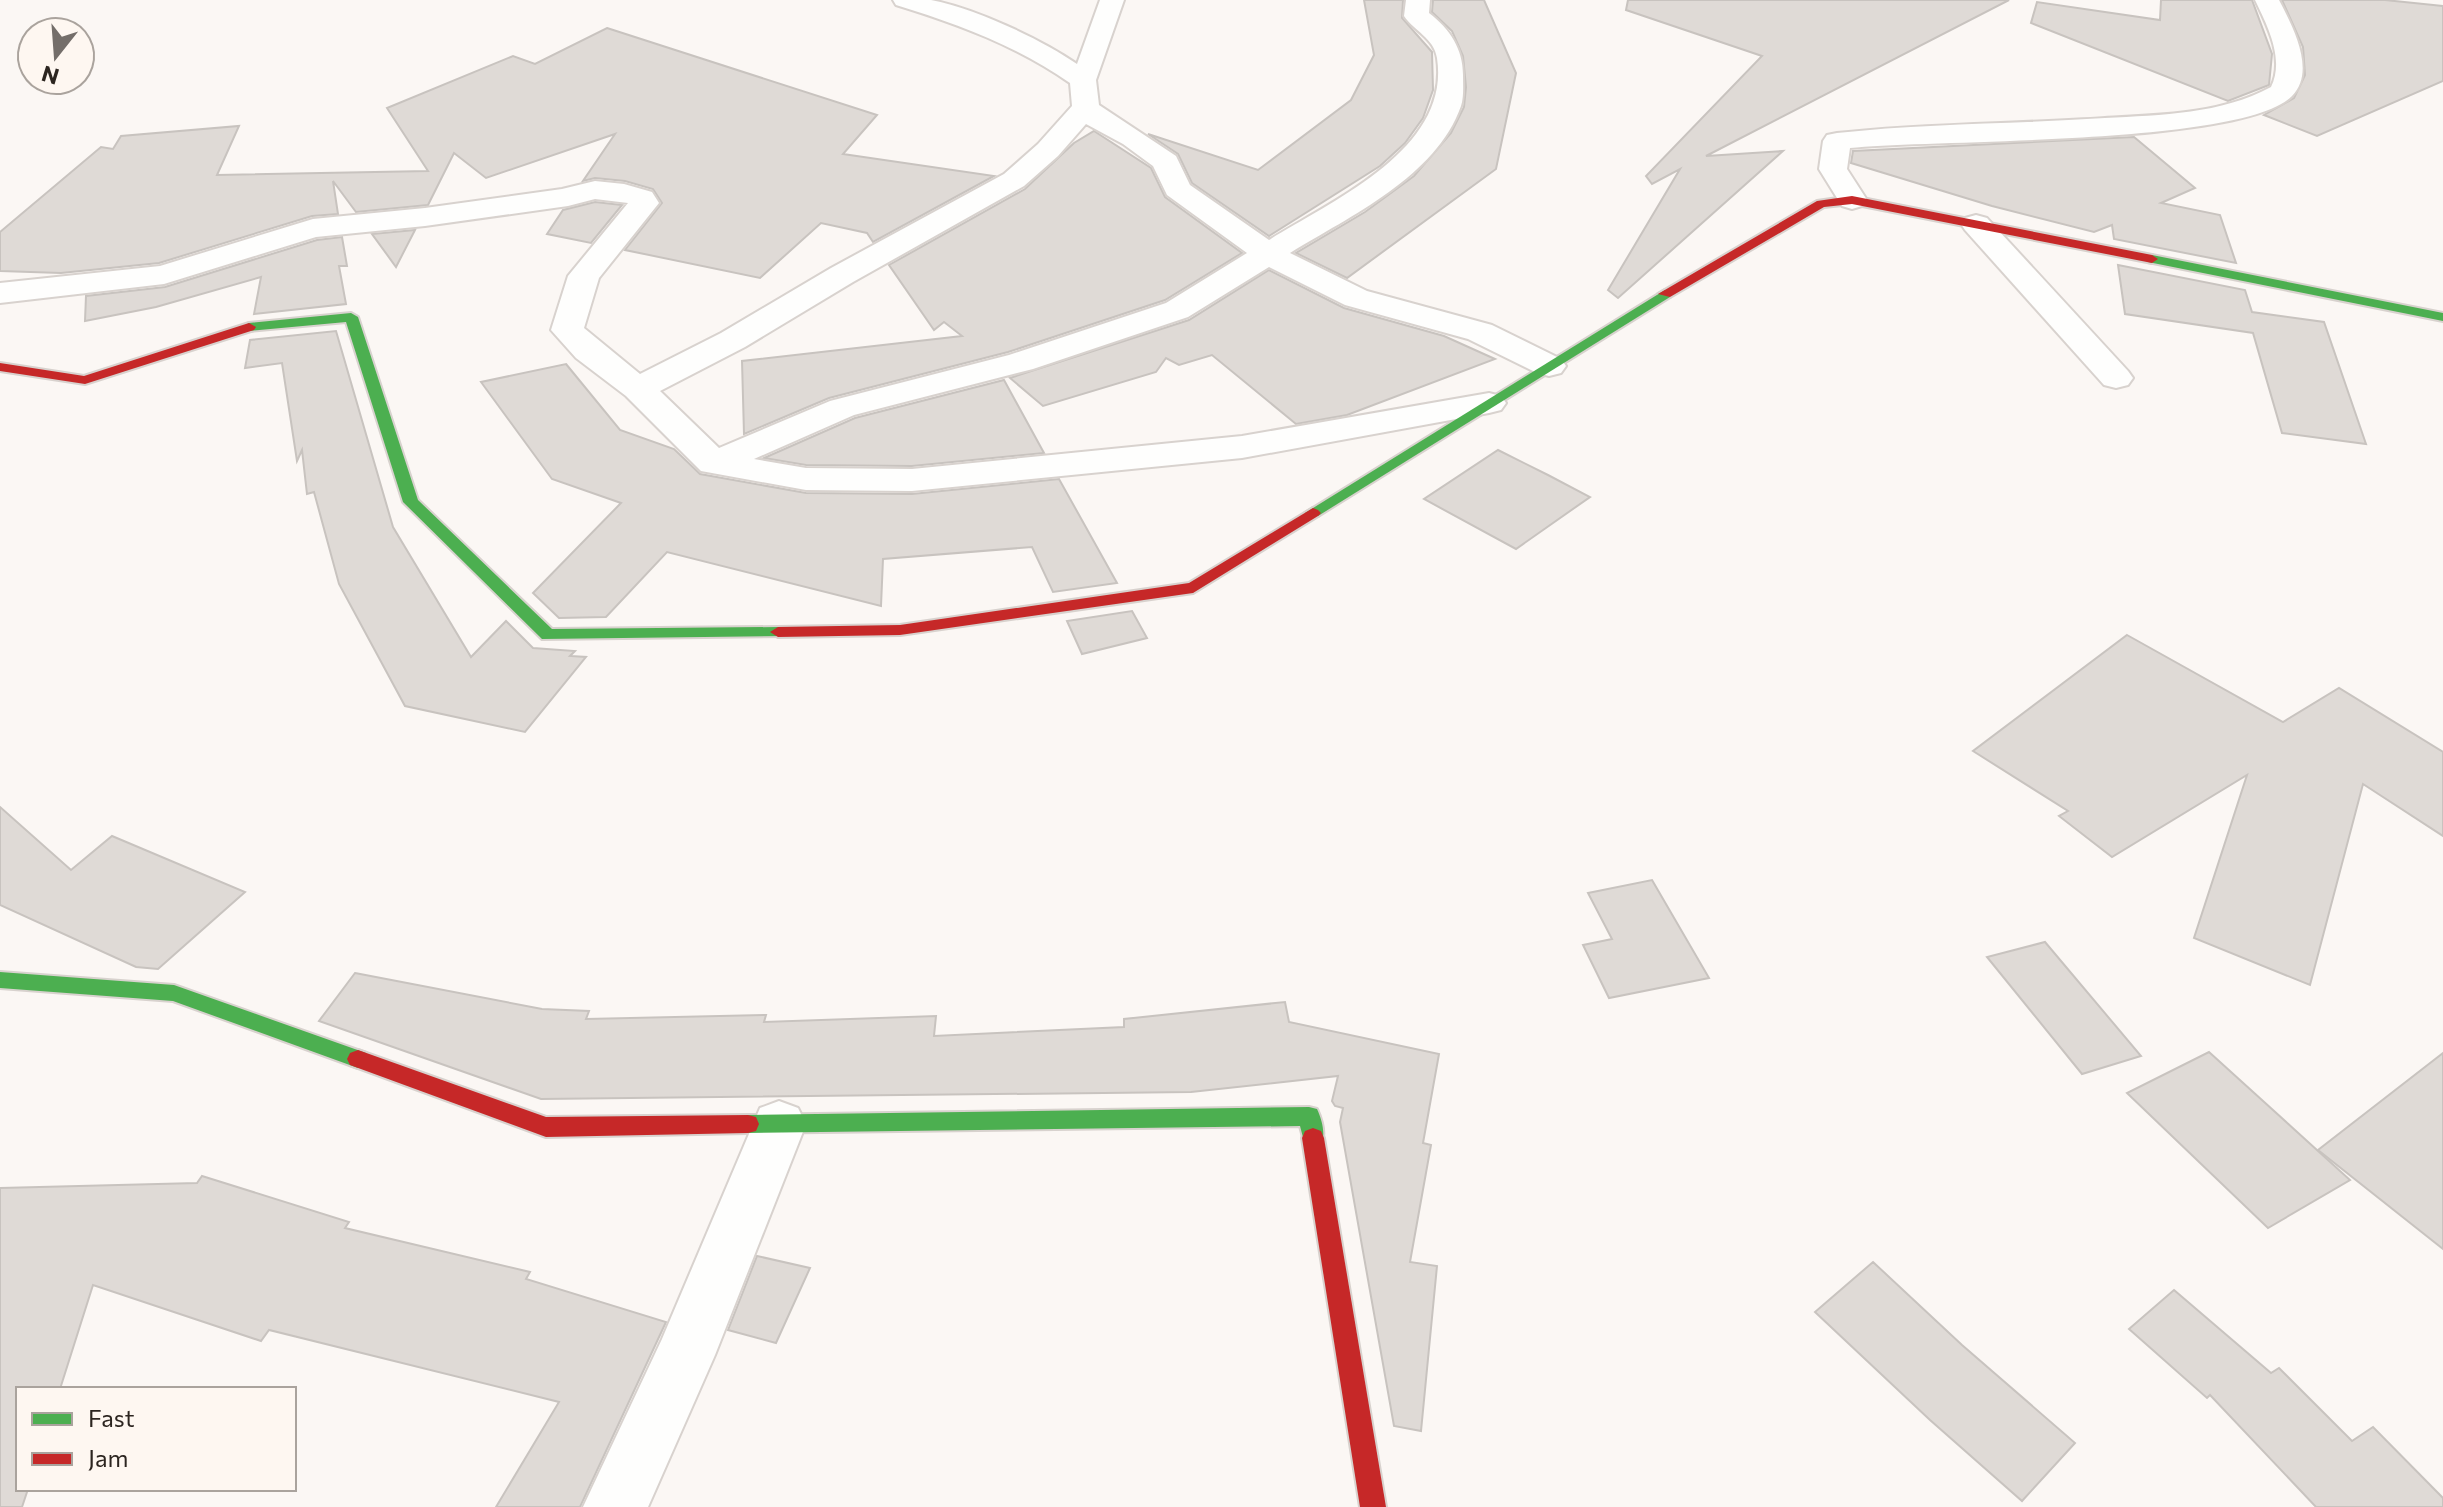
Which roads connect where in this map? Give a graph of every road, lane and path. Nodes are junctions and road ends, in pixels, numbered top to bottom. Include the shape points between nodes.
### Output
1 (905, 0) edge
2 (1112, 0) edge
3 (1418, 0) edge
4 (2267, 0) edge
5 (1084, 94) junction
6 (1852, 200) junction
7 (1976, 224) junction
8 (1268, 252) junction
9 (0, 293) edge
10 (2443, 317) edge
11 (1549, 366) junction
12 (0, 367) edge
13 (2116, 378) dead end
14 (638, 389) junction
15 (1489, 403) junction
16 (714, 463) junction
17 (0, 980) edge
18 (779, 1124) junction
19 (615, 1507) edge
20 (1373, 1507) edge

1 - 5 street via 976,22 1059,62
2 - 5 street
3 - 8 street via 1416,16 1433,28 1450,56 1449,103 1435,131 1400,169
4 - 6 street via 2284,35 2289,78 2270,104 2169,122 1837,141 1833,169
5 - 8 street via 1096,118 1166,162 1177,189
5 - 14 street via 1048,150 1014,180
6 - 7 street
6 - 11 street via 1821,204
7 - 10 street
7 - 13 street
8 - 11 street via 1356,298 1480,332
8 - 16 street via 1177,310 1021,362 842,408
9 - 14 street via 164,275 313,228 568,197 588,189 634,195 644,203 584,276 567,330
11 - 15 street
12 - 15 street via 85,380 244,328 351,317 411,502 548,635 900,630 1193,588
14 - 16 street
15 - 16 street via 1242,447 912,480 806,479
17 - 18 street via 174,993 546,1127
18 - 19 street via 685,1355
18 - 20 street via 1309,1116

